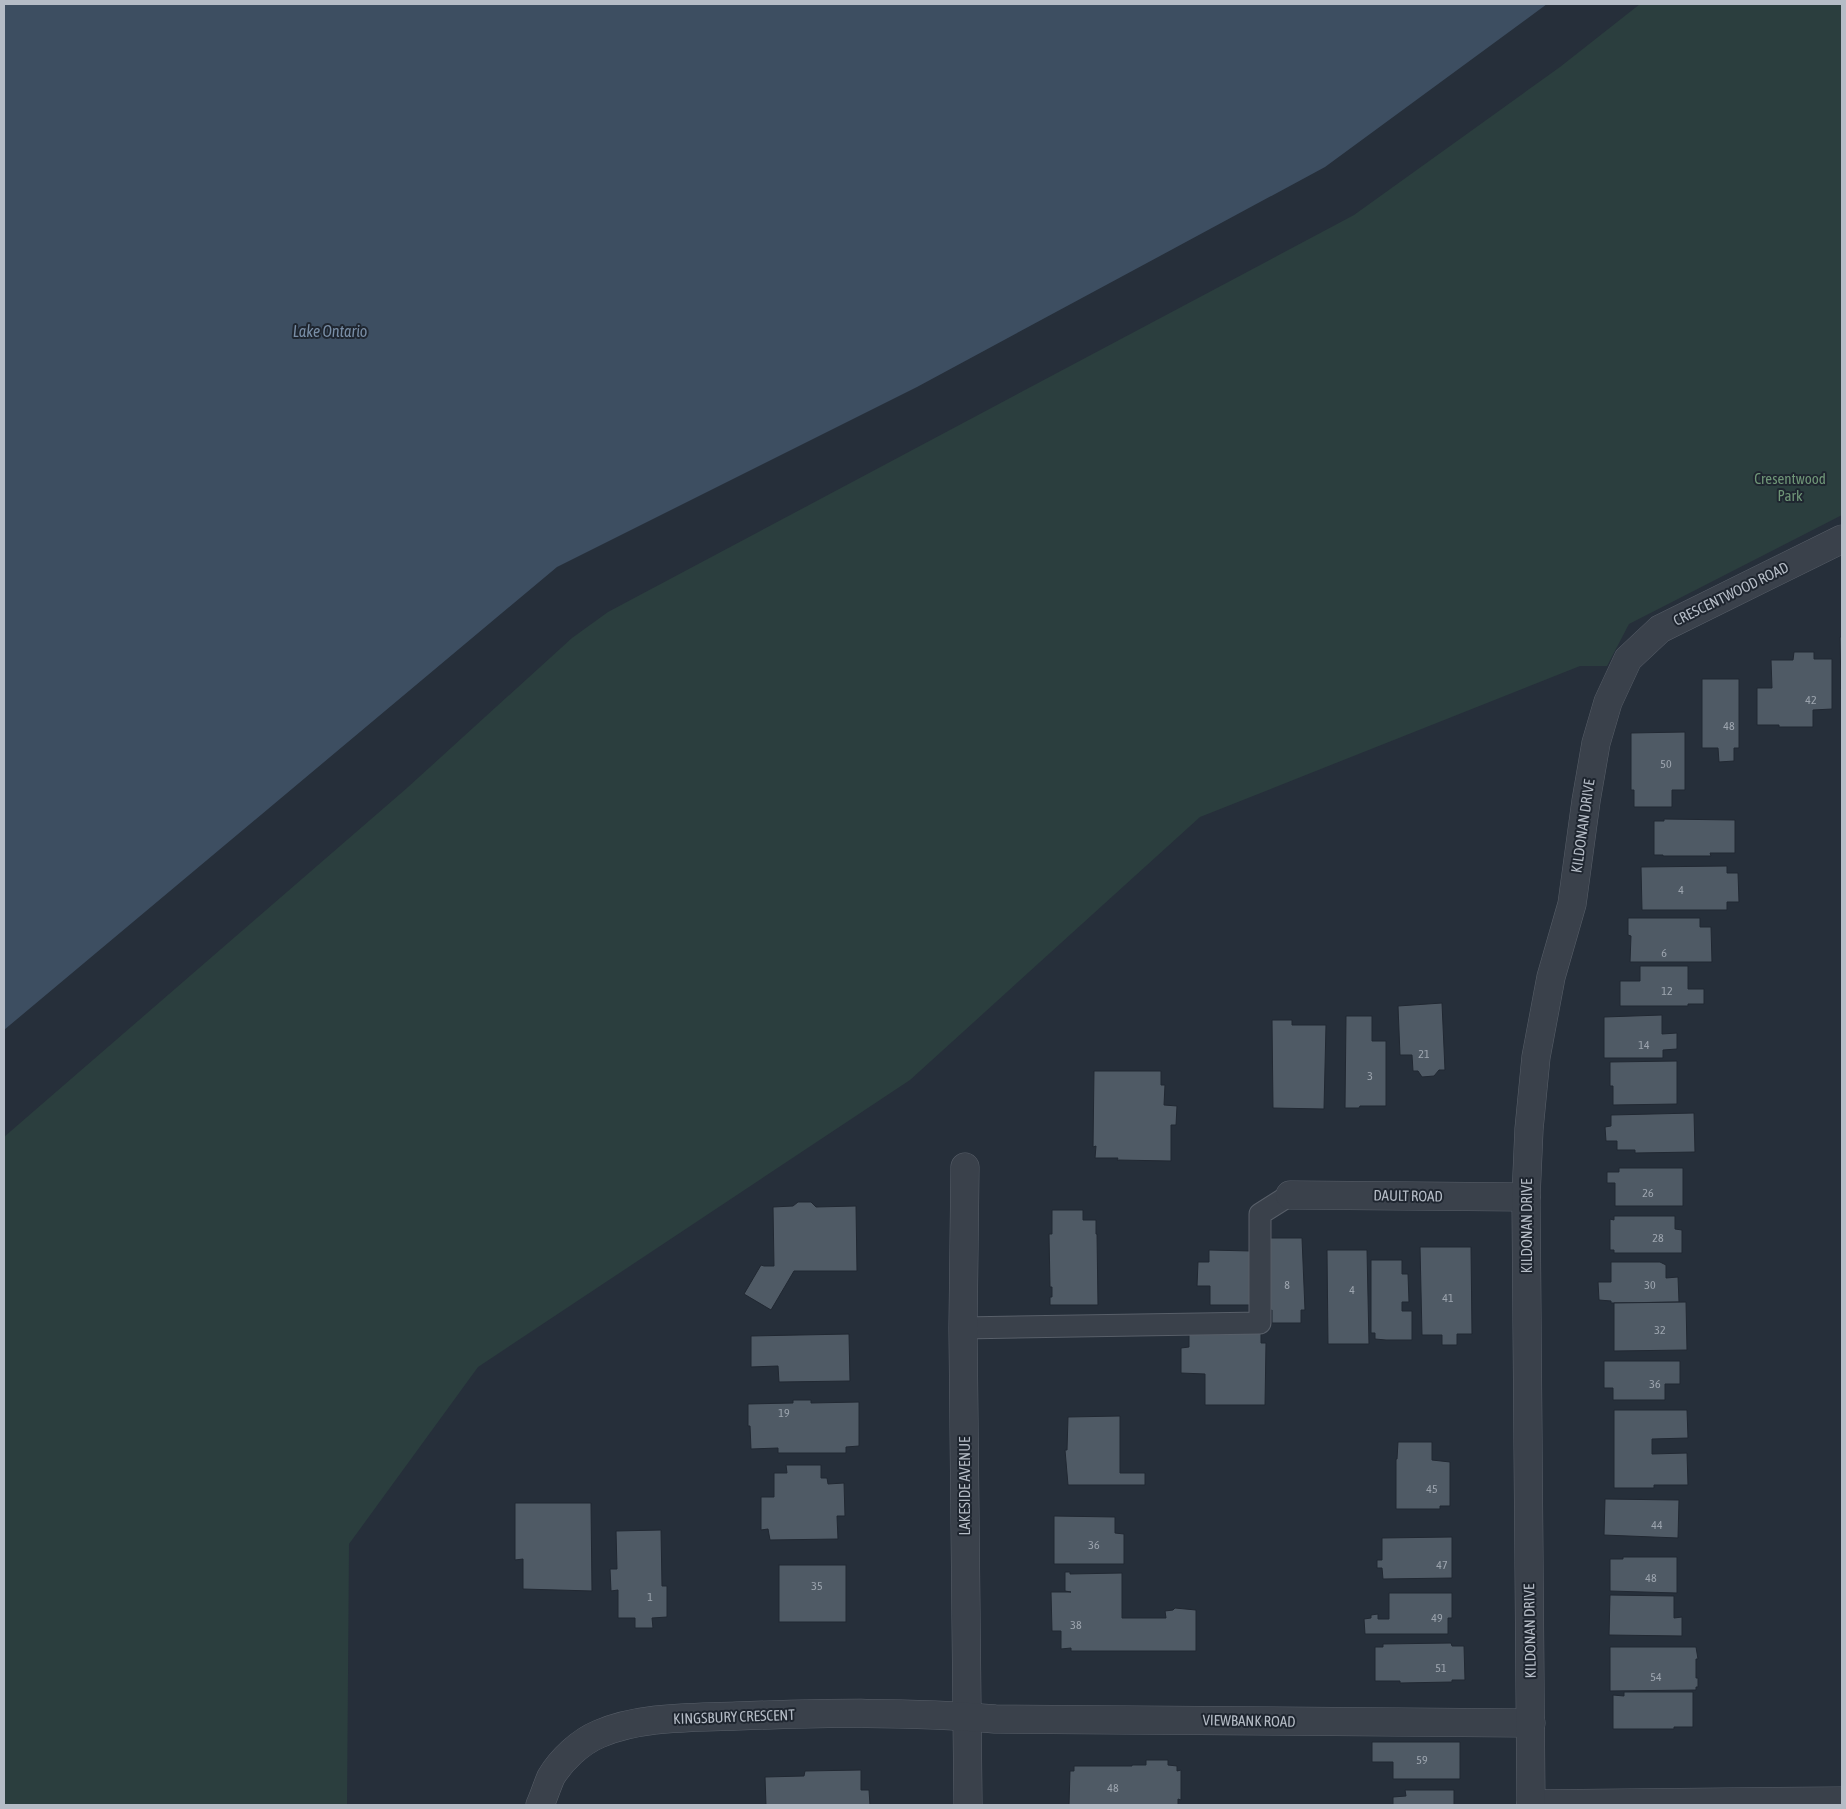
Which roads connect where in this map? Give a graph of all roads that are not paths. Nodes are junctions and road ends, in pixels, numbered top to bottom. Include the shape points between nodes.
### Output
1 (1842, 539) edge
2 (1628, 659) joint
3 (965, 1166) dead end
4 (1290, 1195) joint
5 (1526, 1197) junction
6 (963, 1328) junction
7 (967, 1717) junction
8 (1531, 1723) junction
9 (1842, 1800) edge
10 (540, 1805) edge
11 (968, 1805) edge
12 (1531, 1805) edge

1 - 2 street, CRESCENTWOOD ROAD via 1660,629
2 - 5 street, KILDONAN DRIVE via 1608,702 1596,743 1572,904 1551,977 1538,1048
3 - 6 street, LAKESIDE AVENUE
4 - 5 street, DAULT ROAD
4 - 6 lane via 1260,1214 1260,1323
5 - 8 street, KILDONAN DRIVE
6 - 7 street, LAKESIDE AVENUE
7 - 8 street, VIEWBANK ROAD
7 - 10 street, KINGSBURY CRESCENT via 929,1714 762,1715 634,1723 597,1735 569,1754 552,1777
7 - 11 street, LAKESIDE AVENUE
8 - 12 street, KILDONAN DRIVE
9 - 12 street

